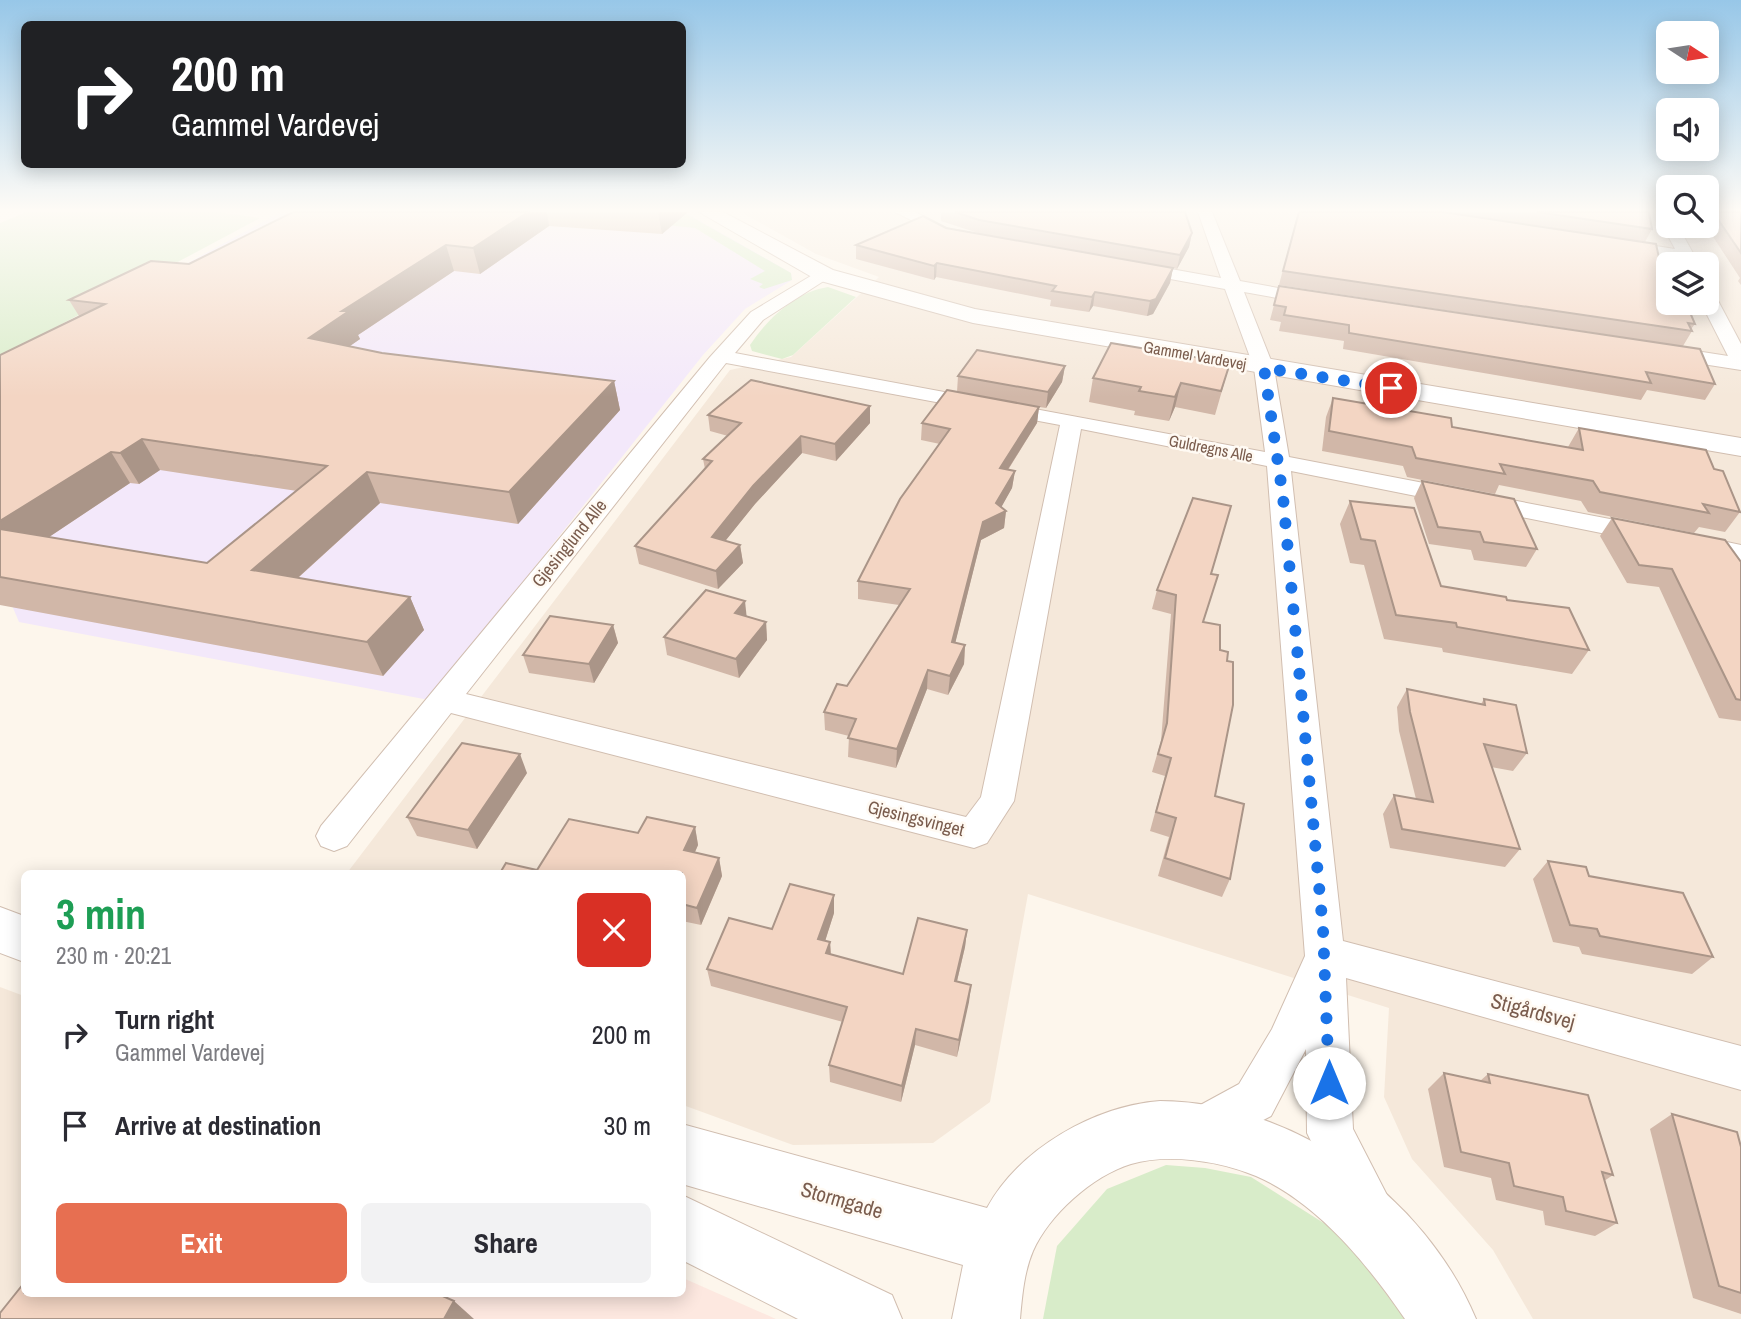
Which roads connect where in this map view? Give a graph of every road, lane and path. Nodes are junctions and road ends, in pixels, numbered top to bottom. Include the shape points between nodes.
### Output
1 (822, 274) edge
2 (1169, 274) edge
3 (1231, 274) edge
4 (825, 275) junction
5 (1235, 284) junction
6 (1342, 304) edge
7 (1716, 315) edge
8 (1645, 349) edge
9 (722, 356) junction
10 (1741, 363) edge
11 (1264, 368) junction
12 (1072, 421) junction
13 (1741, 447) edge
14 (1278, 461) junction
15 (1741, 553) edge
16 (443, 700) junction
17 (334, 836) dead end
18 (0, 929) edge
19 (21, 938) edge
20 (1325, 954) junction
21 (1741, 1068) edge
22 (1198, 1130) junction
23 (686, 1155) edge
24 (686, 1228) edge
25 (1386, 1239) junction
26 (1002, 1244) junction
27 (868, 1319) edge
28 (986, 1319) edge
29 (1441, 1319) edge

1 - 4 street, Gammel Vardevej
2 - 5 street
3 - 5 street
4 - 9 street, Gjesinglund Alle via 757,316
4 - 11 street, Gammel Vardevej via 973,316
5 - 6 street
5 - 11 street
7 - 10 street
8 - 10 street
9 - 12 street, Guldregns Alle
9 - 16 street, Gjesinglund Alle
11 - 13 street, Gammel Vardevej
11 - 14 street
12 - 14 street, Guldregns Alle
12 - 16 street, Gjesingsvinget via 997,801 974,833
14 - 15 street, Guldregns Alle
14 - 20 street
16 - 17 street, Gjesinglund Alle
18 - 19 street
20 - 21 street, Stigårdsvej
20 - 22 street via 1287,1044 1255,1100
20 - 25 street via 1330,1133
22 - 25 street via 1262,1147 1325,1184
22 - 26 street via 1131,1134 1073,1160 1033,1194
23 - 26 street, Stormgade
24 - 27 street
25 - 29 street
26 - 28 street

